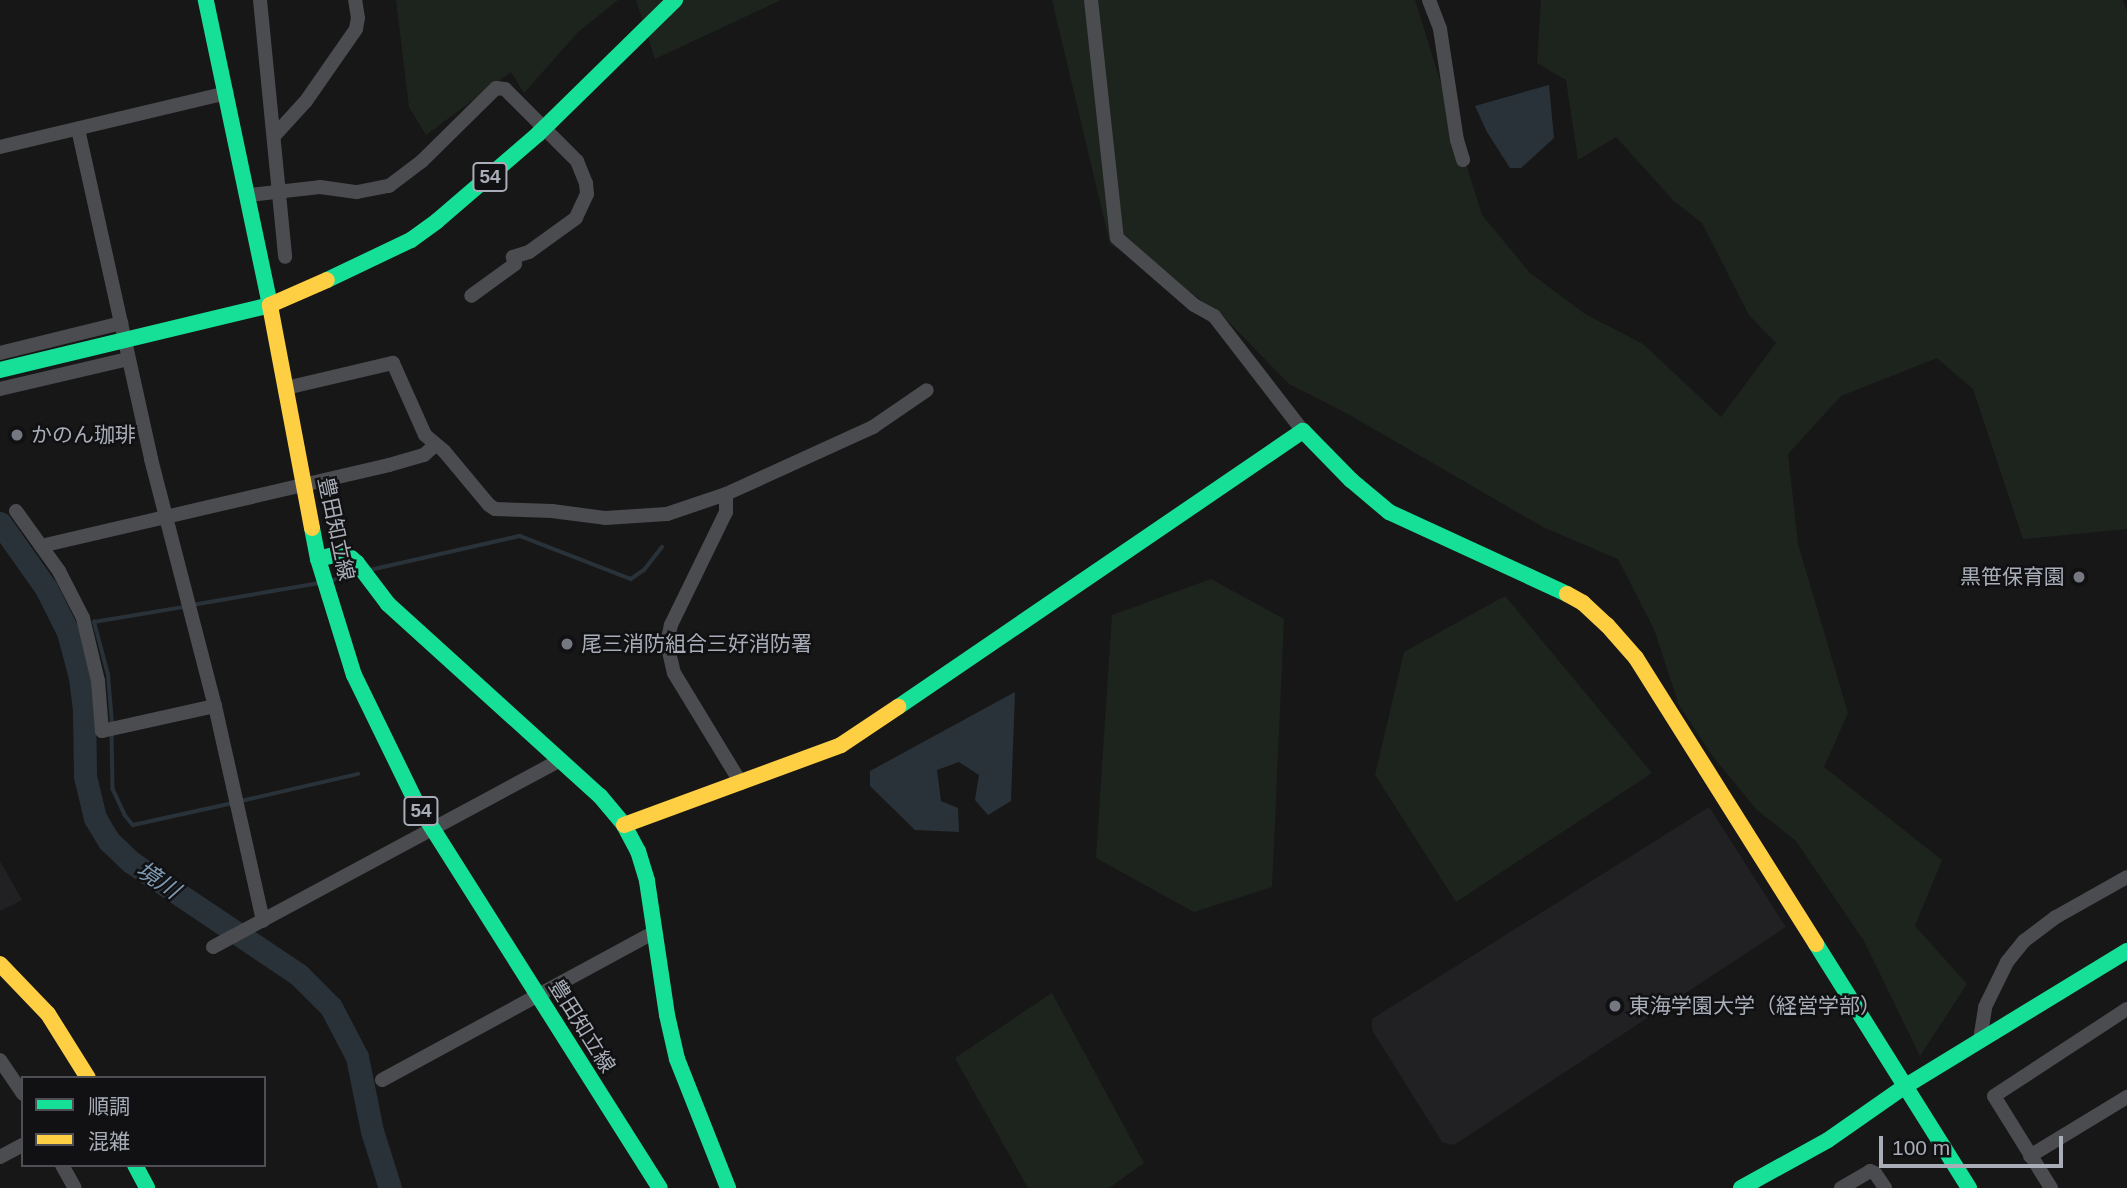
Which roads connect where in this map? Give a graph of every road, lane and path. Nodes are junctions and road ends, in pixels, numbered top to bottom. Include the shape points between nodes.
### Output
1 (206, 0) edge
2 (260, 0) edge
3 (355, 0) edge
4 (675, 0) edge
5 (1091, 0) edge
6 (1429, 0) edge
7 (227, 93) junction
8 (79, 129) junction
9 (274, 136) junction
10 (0, 147) edge
11 (1463, 160) dead end
12 (277, 192) junction
13 (248, 195) junction
14 (285, 257) dead end
15 (471, 296) dead end
16 (270, 304) junction
17 (121, 323) junction
18 (125, 340) junction
19 (0, 354) edge
20 (128, 359) junction
21 (0, 370) edge
22 (286, 388) junction
23 (0, 389) edge
24 (927, 390) dead end
25 (1303, 430) junction
26 (434, 446) junction
27 (305, 483) junction
28 (726, 494) junction
29 (16, 511) dead end
30 (167, 515) junction
31 (41, 546) junction
32 (318, 559) junction
33 (215, 706) junction
34 (561, 760) junction
35 (741, 783) junction
36 (624, 825) junction
37 (433, 830) junction
38 (2127, 877) edge
39 (258, 923) junction
40 (655, 932) junction
41 (216, 946) dead end
42 (2127, 951) edge
43 (0, 964) edge
44 (538, 996) junction
45 (2127, 1009) edge
46 (1980, 1040) junction
47 (2, 1065) edge
48 (87, 1076) edge
49 (382, 1080) dead end
50 (1904, 1087) junction
51 (21, 1091) edge
52 (2127, 1097) edge
53 (21, 1146) edge
54 (2030, 1156) junction
55 (0, 1157) edge
56 (63, 1167) edge
57 (136, 1167) edge
58 (75, 1188) edge
59 (147, 1188) edge
60 (660, 1188) edge
61 (728, 1188) edge
62 (1741, 1188) edge
63 (1841, 1188) edge
64 (1885, 1188) edge
65 (1969, 1188) edge
66 (2051, 1188) edge

1 - 7 street, 豊田知立線
2 - 9 street
3 - 9 street via 356,29 306,101
4 - 16 street, 54 via 538,134 438,221 411,240
5 - 25 street via 1117,238 1194,305 1214,316
6 - 11 street via 1440,29
7 - 8 street
7 - 13 street, 豊田知立線
8 - 10 street
8 - 17 street
9 - 12 street
12 - 13 street
12 - 14 street
12 - 15 street via 320,187 357,192 389,186 496,88 505,89 580,166 587,194 576,218 529,252 513,257 515,264
13 - 16 street, 豊田知立線
16 - 18 street
16 - 22 street, 豊田知立線 / 54
17 - 18 street
17 - 19 street
18 - 20 street
18 - 21 street
20 - 23 street
20 - 30 street
22 - 26 street via 393,362 410,406
22 - 27 street, 豊田知立線 / 54
24 - 28 street via 873,427
25 - 35 street via 857,735
25 - 50 street via 1389,512 1530,575 1583,603 1607,625 1636,657
26 - 27 street via 424,455
26 - 28 street via 495,509 605,518 652,516
27 - 30 street
27 - 32 street, 豊田知立線 / 54
28 - 35 street via 726,512 671,625 667,643 674,673
29 - 31 street
30 - 31 street
30 - 33 street
31 - 33 street via 86,627 99,681 102,731
32 - 34 street via 334,555 351,558 388,604
32 - 37 street, 豊田知立線 / 54 via 354,675
33 - 39 street
34 - 36 street
34 - 37 street
35 - 36 street
36 - 40 street via 643,864
37 - 39 street
37 - 44 street, 豊田知立線 / 54
38 - 46 street via 2024,941 2007,962 1985,1007
39 - 41 street
40 - 44 street
40 - 61 street via 677,1059
42 - 46 street
43 - 48 street via 48,1014
44 - 49 street
44 - 60 street, 豊田知立線 / 54
45 - 54 street via 1996,1091 1994,1096
46 - 50 street
47 - 51 street
50 - 62 street via 1828,1140
50 - 65 street
52 - 54 street
53 - 55 street
54 - 66 street
56 - 58 street
57 - 59 street
63 - 64 street via 1870,1171

